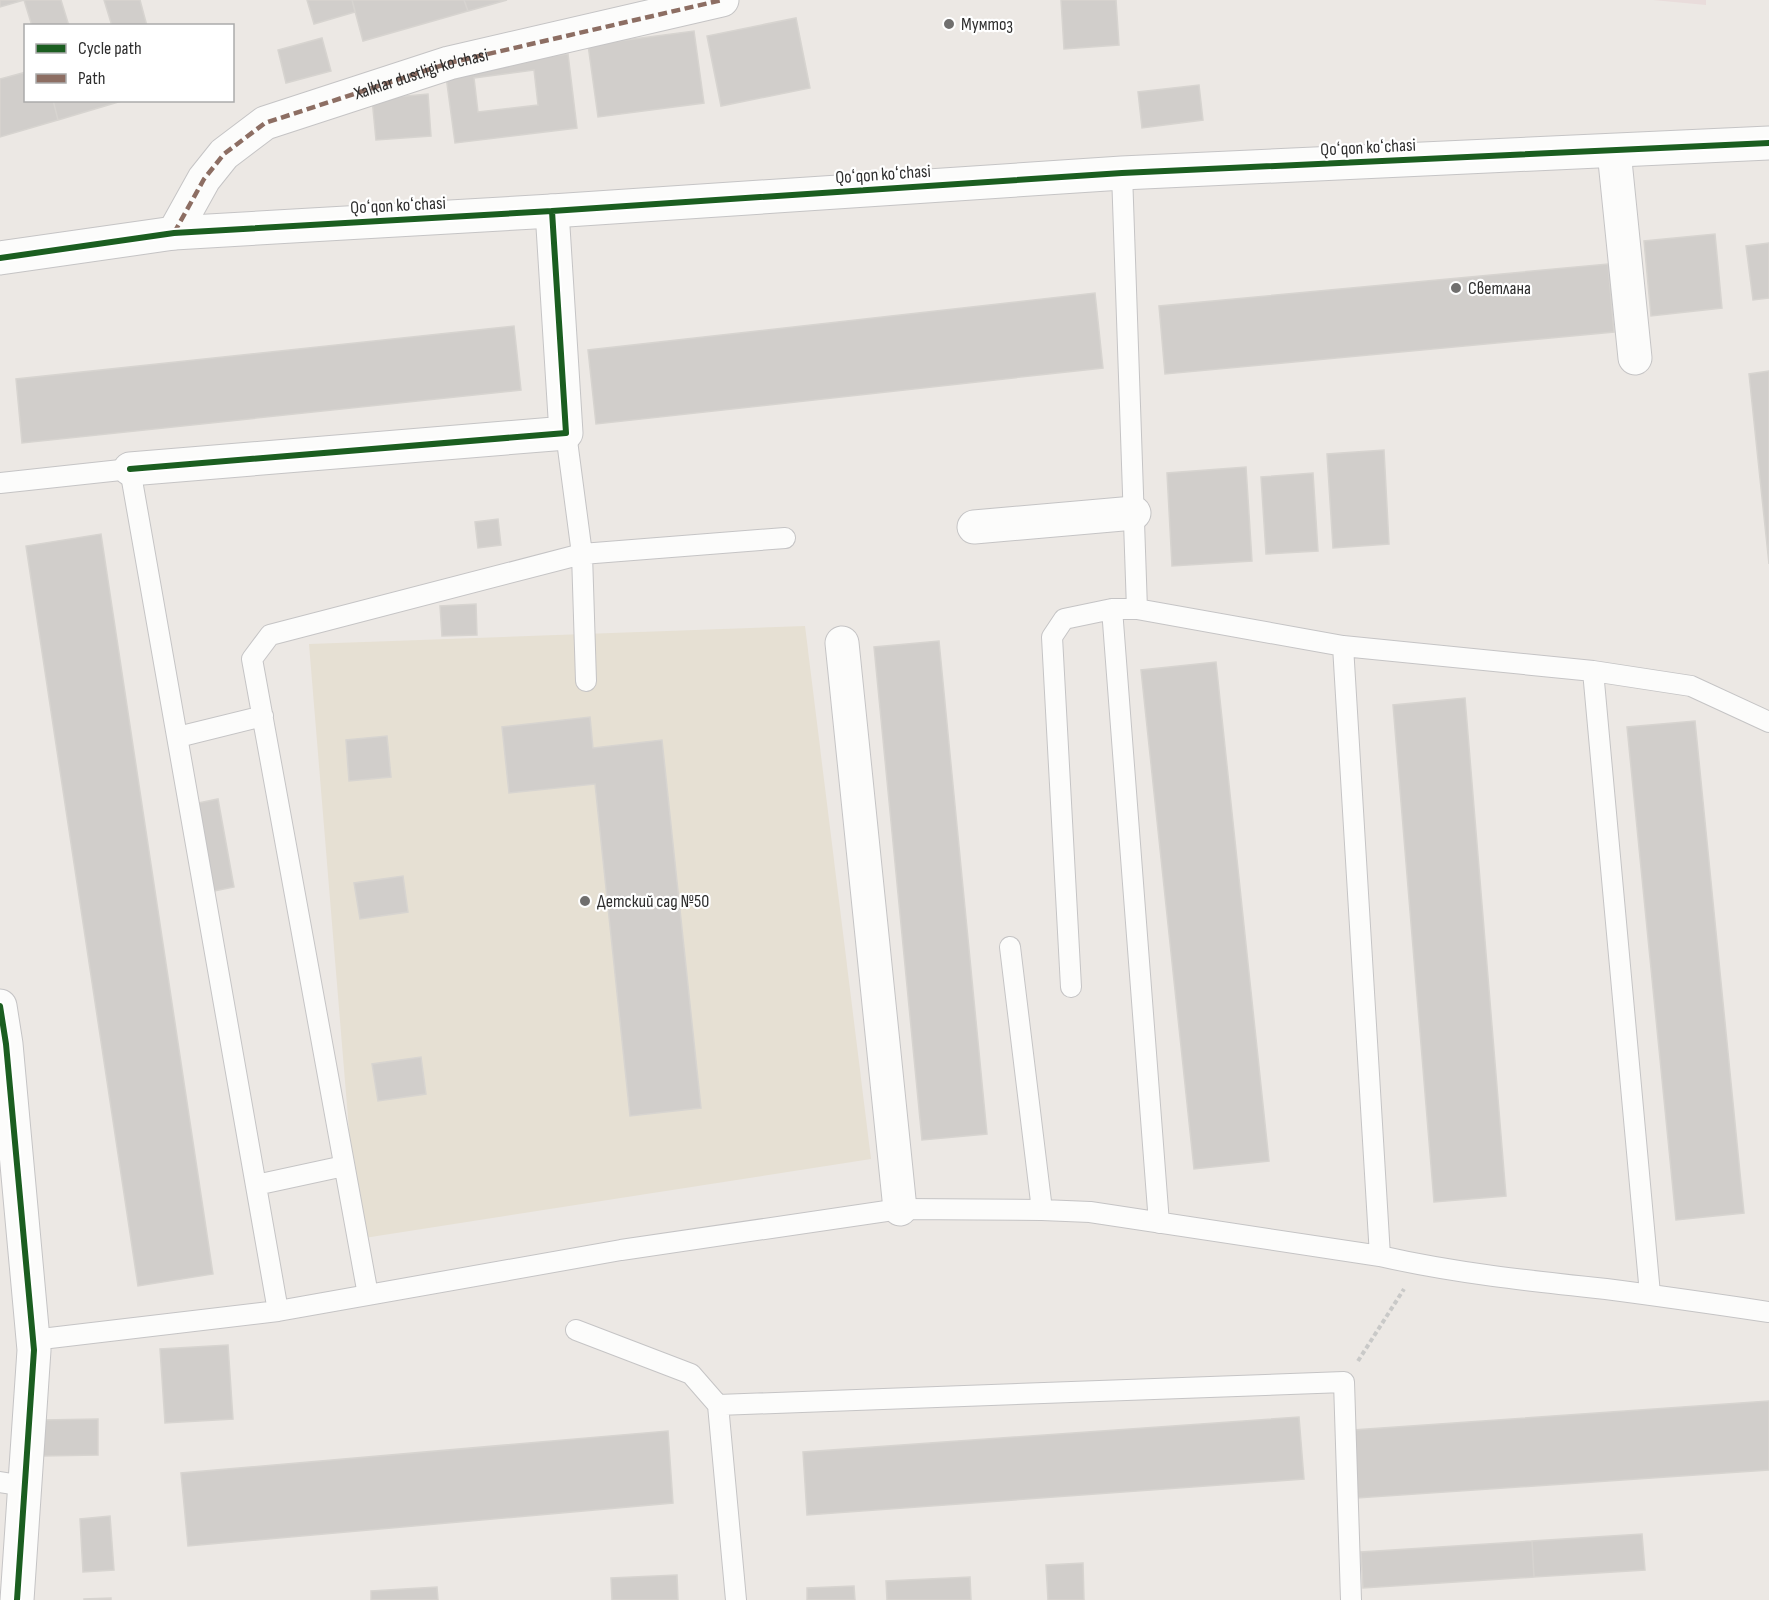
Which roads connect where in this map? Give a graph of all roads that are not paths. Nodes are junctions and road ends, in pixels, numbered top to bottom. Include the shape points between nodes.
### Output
1 (722, 0) edge
2 (1769, 142) edge
3 (1614, 151) junction
4 (1122, 173) junction
5 (552, 211) junction
6 (174, 233) junction
7 (0, 258) edge
8 (1635, 358) dead end
9 (566, 433) junction
10 (130, 469) junction
11 (0, 483) edge
12 (1134, 513) junction
13 (974, 526) dead end
14 (785, 538) dead end
15 (582, 554) junction
16 (1112, 609) junction
17 (1137, 609) junction
18 (842, 643) dead end
19 (1343, 646) junction
20 (1593, 670) junction
21 (586, 681) dead end
22 (262, 716) junction
23 (1769, 723) edge
24 (177, 737) junction
25 (1010, 947) dead end
26 (1071, 987) dead end
27 (0, 1006) edge
28 (3, 1048) edge
29 (344, 1166) junction
30 (256, 1185) junction
31 (900, 1209) junction
32 (1042, 1210) junction
33 (1159, 1223) junction
34 (1380, 1256) junction
35 (1650, 1294) junction
36 (368, 1295) junction
37 (278, 1311) junction
38 (1769, 1312) edge
39 (576, 1330) dead end
40 (33, 1340) junction
41 (718, 1405) junction
42 (12, 1484) edge
43 (17, 1600) edge
44 (736, 1600) edge
45 (1351, 1600) edge

1 - 6 street, Xalklar dustligi ko'chasi via 449,63 265,123 224,154 204,179
2 - 3 street, Qoʻqon koʻchasi
3 - 4 street, Qoʻqon koʻchasi
3 - 8 street
4 - 5 street, Qoʻqon koʻchasi
4 - 12 lane
5 - 6 street, Qoʻqon koʻchasi
5 - 9 street
6 - 7 street, Qoʻqon koʻchasi
9 - 10 street
9 - 15 lane
10 - 11 lane
10 - 24 lane
12 - 13 street
12 - 17 lane
14 - 15 lane
15 - 21 lane
15 - 22 lane via 270,635 252,659
16 - 17 lane
16 - 26 lane via 1064,619 1052,637
16 - 33 lane
17 - 19 lane
18 - 31 street
19 - 20 lane
19 - 34 lane
20 - 23 lane via 1691,686
20 - 35 lane
22 - 24 lane
22 - 29 lane
24 - 30 lane
25 - 32 lane
27 - 28 street
28 - 40 street
29 - 30 lane
29 - 36 lane
30 - 37 lane
31 - 32 lane
31 - 36 lane via 621,1250
32 - 33 lane via 1090,1212
33 - 34 lane
34 - 35 lane via 1482,1275
35 - 38 lane
36 - 37 lane
37 - 40 lane
39 - 41 lane via 691,1374
40 - 42 street
41 - 44 lane
41 - 45 lane via 1344,1382
42 - 43 street

